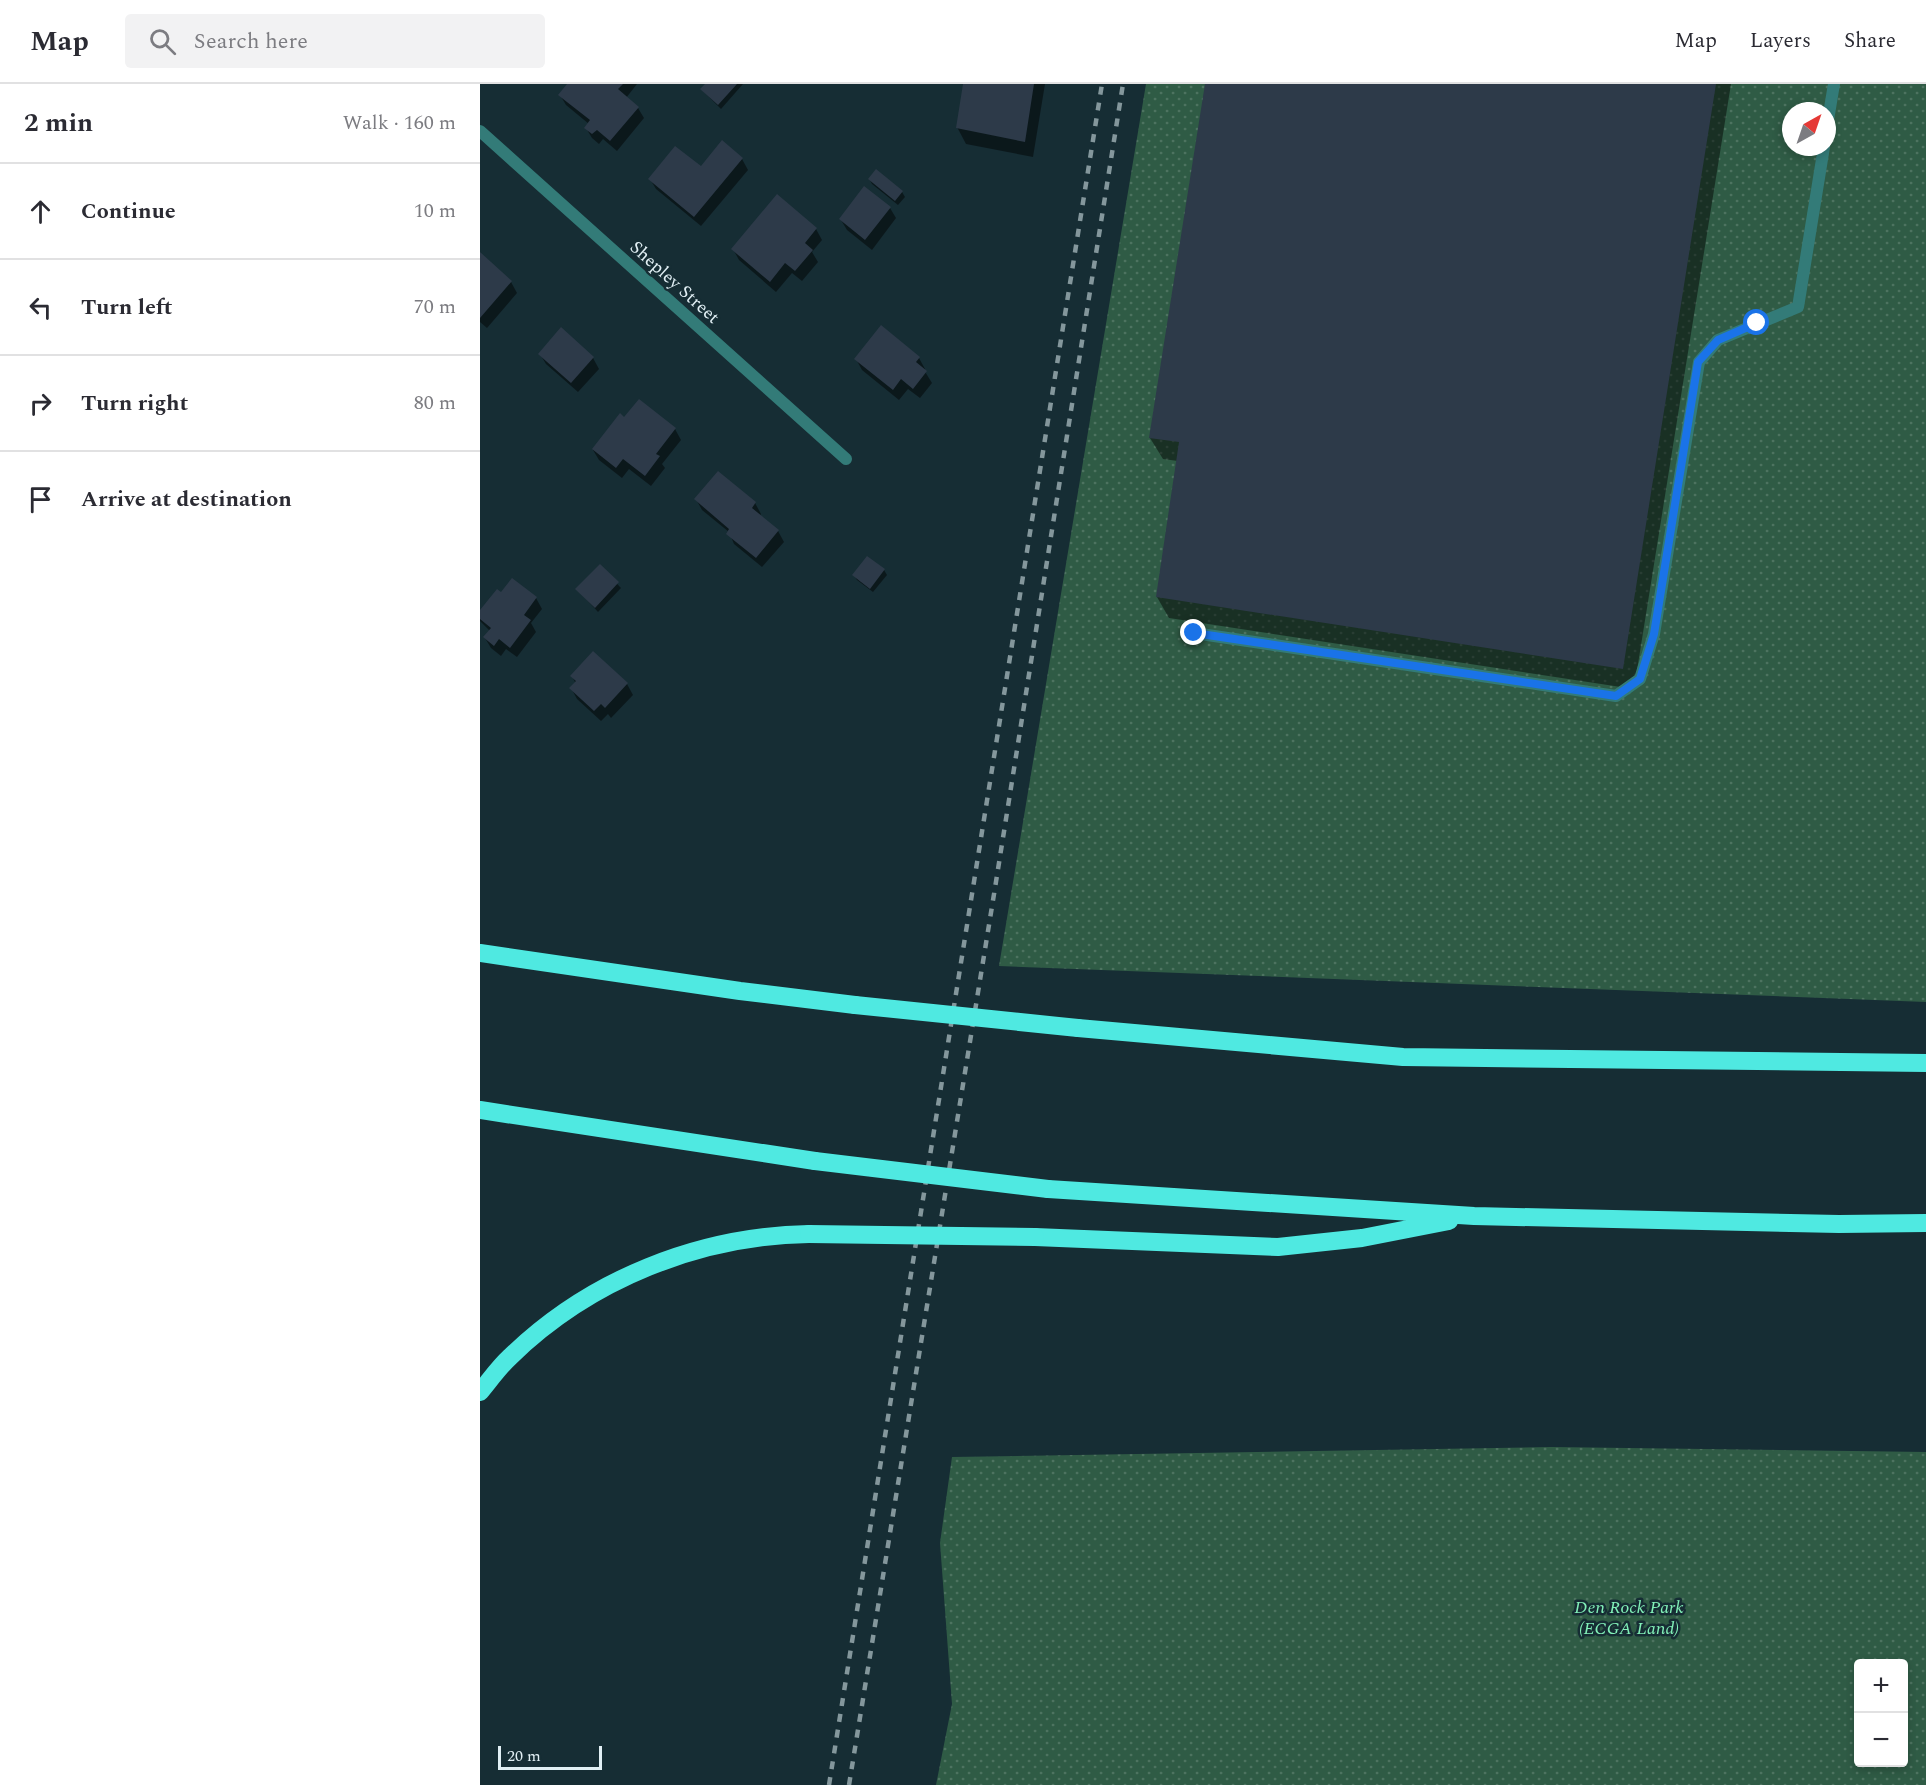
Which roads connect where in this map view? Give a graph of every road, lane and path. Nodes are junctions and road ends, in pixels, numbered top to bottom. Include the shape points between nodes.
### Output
1 (1834, 84) edge
2 (1831, 102) edge
3 (480, 131) edge
4 (1823, 156) edge
5 (846, 459) dead end
6 (1194, 633) dead end
7 (480, 953) edge
8 (1926, 1063) edge
9 (480, 1110) edge
10 (1474, 1216) junction
11 (1926, 1223) edge
12 (480, 1392) edge

1 - 2 street
3 - 5 street, Shepley Street
4 - 6 street via 1798,307 1718,340 1698,362 1654,634 1640,679 1616,696
7 - 8 highway, bridge via 855,1005 1403,1057
9 - 10 highway, bridge via 815,1161 1048,1189
10 - 11 highway
10 - 12 highway, bridge via 1362,1238 1278,1246 809,1234 779,1234 711,1245 617,1280 560,1316 509,1358

